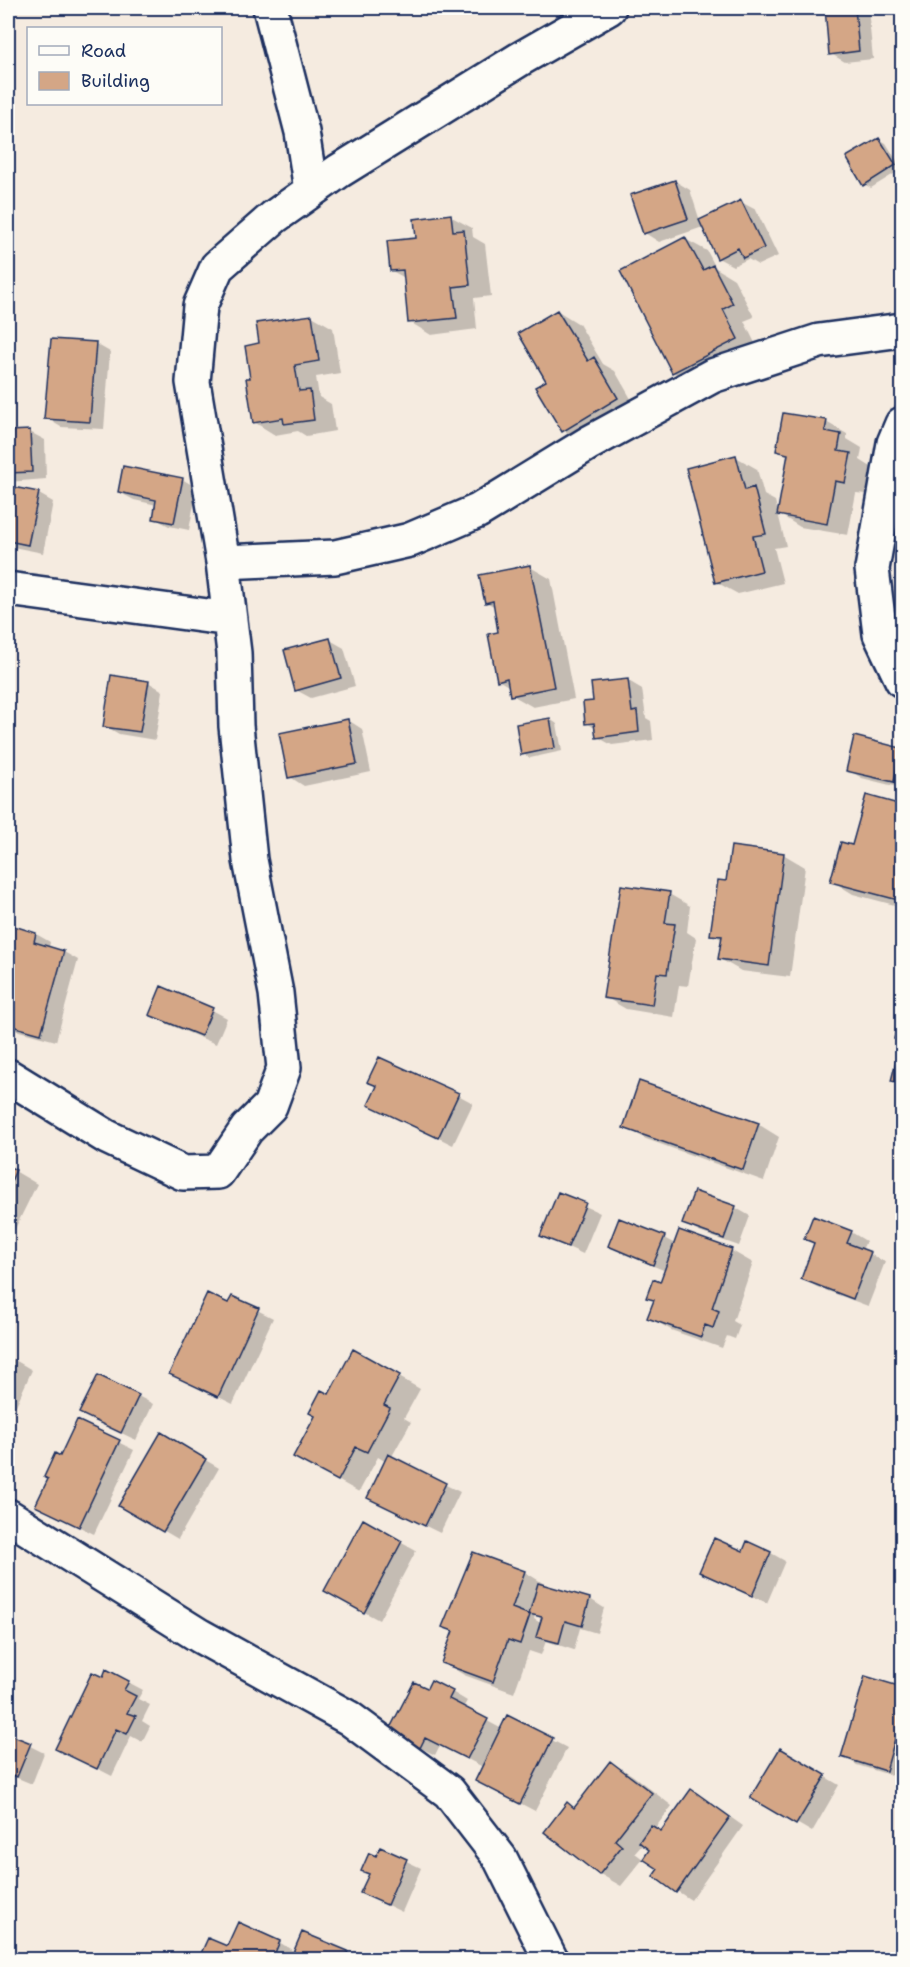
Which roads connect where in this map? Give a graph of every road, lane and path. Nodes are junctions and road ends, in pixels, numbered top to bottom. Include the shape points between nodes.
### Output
1 (270, 8) edge
2 (609, 8) edge
3 (311, 190) junction
4 (903, 330) edge
5 (903, 424) edge
6 (223, 562) junction
7 (8, 589) edge
8 (230, 619) junction
9 (903, 680) edge
10 (8, 1076) edge
11 (8, 1516) edge
12 (551, 1959) edge

1 - 3 street via 302,132
2 - 3 street
3 - 6 street via 217,267 200,306 193,382
4 - 6 street via 819,341 712,376 589,443 478,511 410,540 334,557
5 - 9 street via 894,443 872,568 880,634
6 - 8 street
7 - 8 street
8 - 10 street via 250,860 276,993 284,1068 270,1106 247,1129 218,1172 183,1173 107,1137
11 - 12 street via 200,1636 349,1718 449,1792 500,1858

